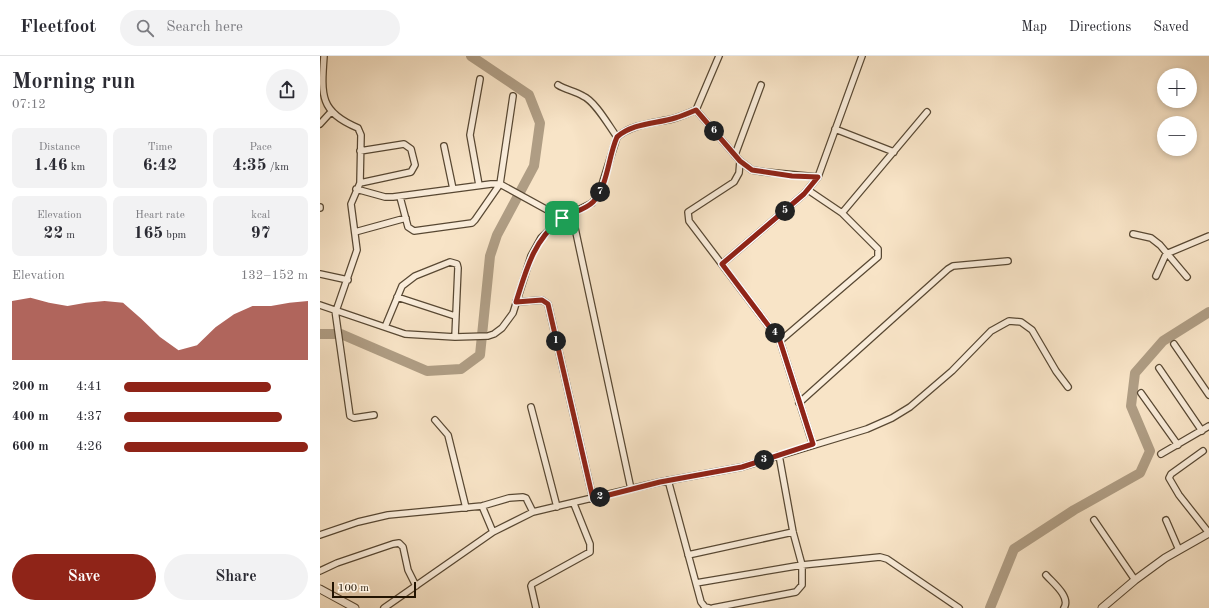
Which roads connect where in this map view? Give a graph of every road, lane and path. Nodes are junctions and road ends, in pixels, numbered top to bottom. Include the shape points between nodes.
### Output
1 (324, 56) edge
2 (719, 56) edge
3 (862, 56) edge
4 (480, 79) dead end
5 (558, 85) dead end
6 (761, 85) dead end
7 (321, 94) edge
8 (512, 96) dead end
9 (696, 110) junction
10 (927, 112) dead end
11 (330, 113) junction
12 (320, 124) edge
13 (835, 128) junction
14 (617, 137) junction
15 (444, 146) dead end
16 (360, 151) junction
17 (894, 152) junction
18 (735, 155) junction
19 (740, 161) junction
20 (818, 177) junction
21 (360, 183) junction
22 (500, 184) junction
23 (479, 185) junction
24 (356, 189) junction
25 (453, 189) junction
26 (808, 190) junction
27 (400, 196) junction
28 (842, 213) junction
29 (572, 214) junction
30 (406, 218) junction
31 (562, 218) junction
32 (356, 232) junction
33 (1133, 234) dead end
34 (1209, 236) edge
35 (1166, 254) junction
36 (1008, 261) dead end
37 (722, 264) junction
38 (320, 274) edge
39 (1156, 276) dead end
40 (1187, 277) dead end
41 (348, 280) junction
42 (397, 297) junction
43 (516, 302) junction
44 (320, 304) edge
45 (336, 310) junction
46 (455, 316) junction
47 (385, 328) junction
48 (456, 337) junction
49 (780, 341) junction
50 (1174, 344) dead end
51 (1159, 368) dead end
52 (1068, 387) dead end
53 (1141, 393) dead end
54 (1209, 395) edge
55 (800, 402) junction
56 (531, 407) dead end
57 (374, 415) dead end
58 (435, 420) dead end
59 (1209, 426) edge
60 (1202, 431) junction
61 (813, 444) junction
62 (1178, 445) junction
63 (1203, 451) dead end
64 (1161, 454) dead end
65 (779, 455) junction
66 (668, 480) junction
67 (631, 489) junction
68 (593, 499) junction
69 (574, 504) junction
70 (482, 506) junction
71 (557, 507) junction
72 (466, 508) junction
73 (533, 512) junction
74 (1094, 520) dead end
75 (1166, 520) dead end
76 (493, 532) junction
77 (793, 532) junction
78 (1209, 533) edge
79 (320, 535) edge
80 (1179, 550) junction
81 (688, 554) junction
82 (802, 565) junction
83 (320, 571) edge
84 (1046, 575) dead end
85 (1135, 580) junction
86 (696, 583) junction
87 (416, 586) junction
88 (320, 589) edge
89 (355, 608) edge
90 (384, 608) edge
91 (536, 608) edge
92 (709, 608) edge
93 (713, 608) edge
94 (959, 608) edge
95 (1064, 608) edge
96 (1102, 608) edge

1 - 7 street
2 - 9 street
3 - 13 street
4 - 23 street via 470,135
5 - 14 street via 569,92 585,96
6 - 18 street
7 - 11 street
8 - 22 street
9 - 14 street via 675,118 638,126 624,131
9 - 18 street
10 - 17 street
11 - 12 street
11 - 16 street via 338,120 361,130
13 - 17 street
13 - 20 street
14 - 29 street via 599,194 592,203
15 - 25 street
16 - 21 street
16 - 21 street via 404,144 411,149 415,165 411,172
17 - 28 street
18 - 19 street
19 - 20 street via 752,170
19 - 37 street via 739,173 734,182 691,210 687,216
20 - 26 street
21 - 24 street
22 - 23 street
22 - 30 street via 472,223 414,231 408,227
22 - 31 street
23 - 25 street
24 - 27 street via 385,197
24 - 32 street via 351,204
25 - 27 street
26 - 28 street
26 - 37 street
27 - 30 street
28 - 49 street via 878,249 878,257
29 - 31 street
29 - 67 street
30 - 32 street
31 - 43 street via 541,238 531,256
32 - 41 street via 357,250
33 - 35 street via 1151,238
34 - 35 street
35 - 39 street
35 - 40 street
36 - 55 street via 953,266 948,269
37 - 49 street
38 - 41 street
41 - 45 street
42 - 46 street
42 - 46 street via 408,280 454,262 458,264
42 - 47 street
43 - 48 street via 513,313 502,328 488,336
43 - 68 street via 542,300 548,304
44 - 45 street
45 - 47 street
45 - 57 street via 350,416 354,418
46 - 48 street
47 - 48 street via 405,334
49 - 55 street
50 - 54 street
51 - 60 street
52 - 61 street via 1032,330 1021,322 1009,321 991,331 952,371 910,407 868,429
53 - 62 street
55 - 61 street
56 - 71 street
58 - 72 street via 448,435
59 - 60 street
60 - 62 street
61 - 65 street
62 - 64 street
63 - 78 street via 1169,478
65 - 66 street via 742,467
65 - 77 street
66 - 67 street
66 - 81 street
67 - 68 street
68 - 69 street
69 - 71 street
69 - 91 street via 590,544 590,552 532,584
70 - 72 street
70 - 73 street via 509,498 523,497 529,502
70 - 76 street
71 - 73 street
72 - 79 street via 388,515
73 - 76 street
74 - 85 street
75 - 80 street
76 - 87 street
77 - 81 street
77 - 82 street
78 - 80 street
80 - 85 street
81 - 86 street
82 - 86 street
82 - 93 street via 802,585 796,592
82 - 94 street via 872,557 887,559
83 - 87 street via 337,563 399,544 403,548 408,570
84 - 95 street via 1065,597
85 - 96 street
86 - 92 street via 701,602
87 - 90 street
88 - 89 street

